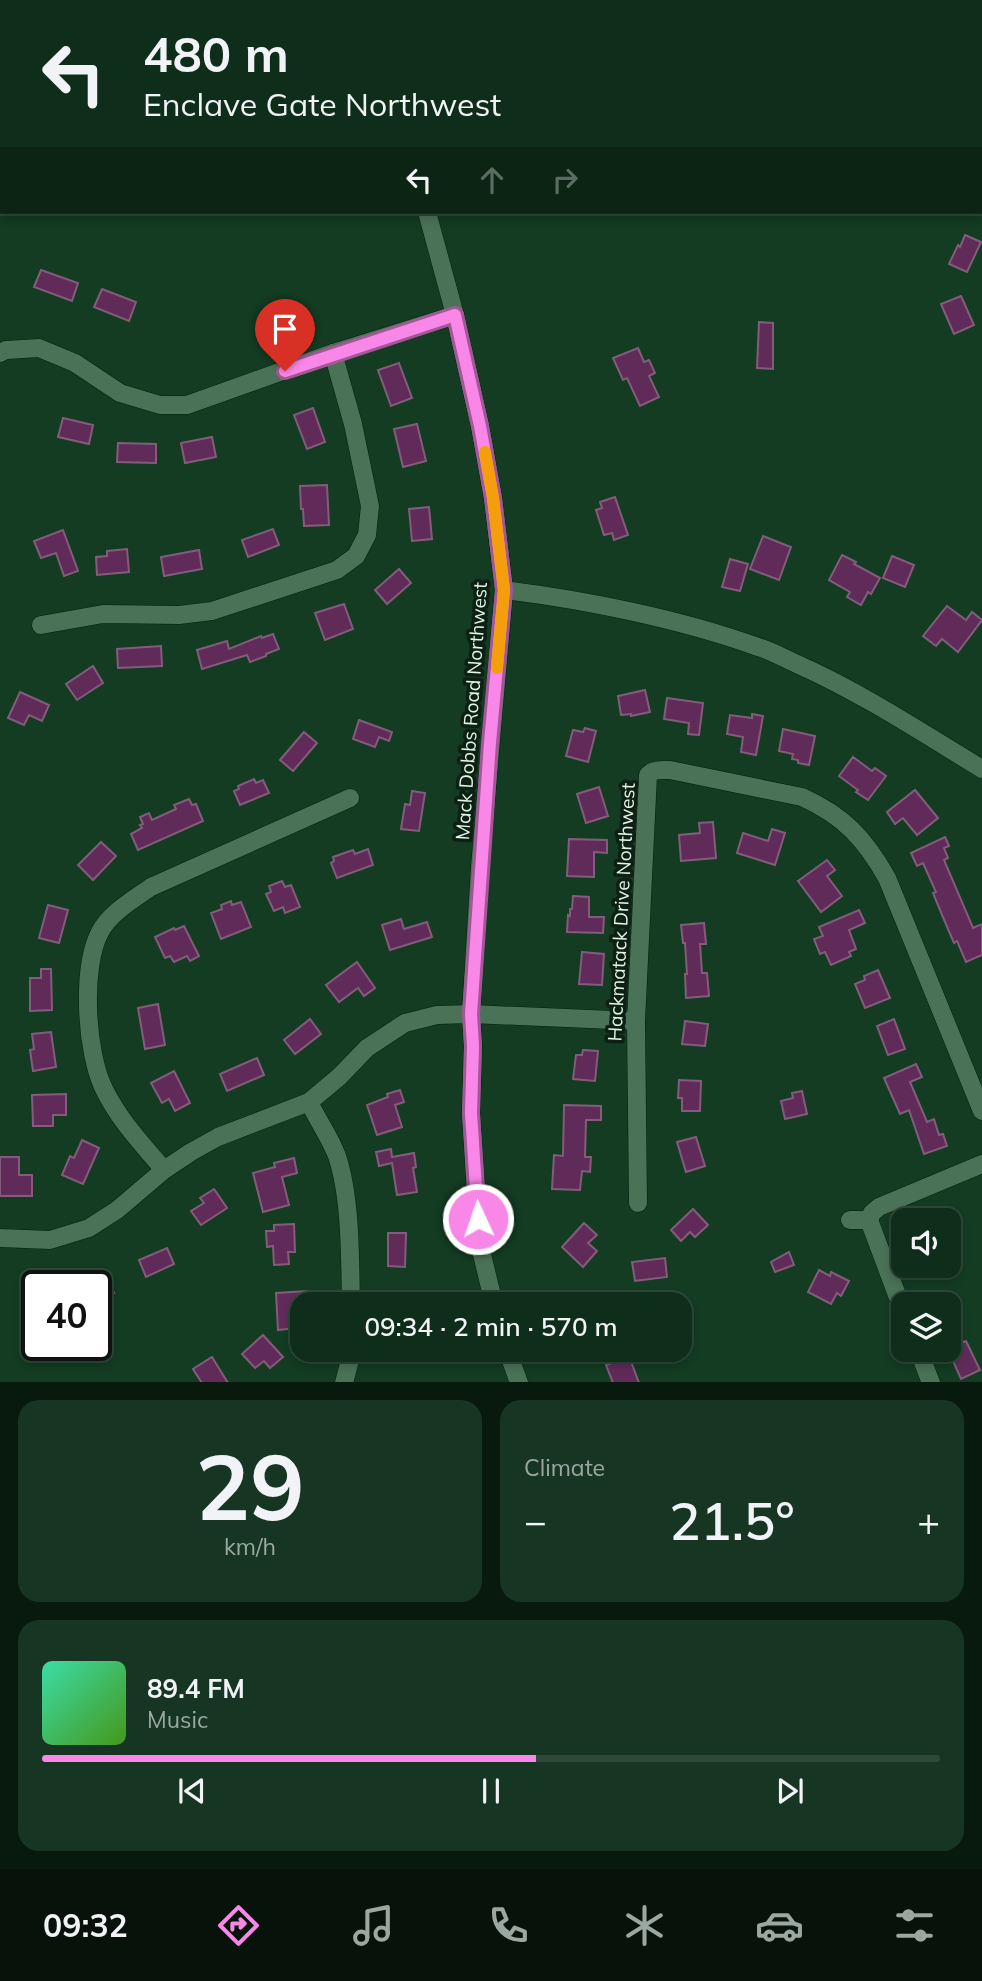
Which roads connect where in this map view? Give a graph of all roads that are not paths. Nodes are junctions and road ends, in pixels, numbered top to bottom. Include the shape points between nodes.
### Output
1 (428, 214) edge
2 (455, 315) junction
3 (0, 353) edge
4 (334, 353) junction
5 (504, 590) junction
6 (41, 625) dead end
7 (982, 769) edge
8 (351, 798) dead end
9 (471, 1014) junction
10 (636, 1021) junction
11 (309, 1102) junction
12 (982, 1111) edge
13 (982, 1164) edge
14 (164, 1170) junction
15 (638, 1203) dead end
16 (850, 1220) dead end
17 (869, 1220) junction
18 (0, 1238) edge
19 (351, 1292) edge
20 (491, 1292) edge
21 (896, 1292) edge
22 (349, 1362) edge
23 (512, 1362) edge
24 (923, 1362) edge
25 (344, 1382) edge
26 (519, 1382) edge
27 (931, 1382) edge

1 - 2 street, Mack Dobbs Road Northwest
2 - 4 street
2 - 5 street, Mack Dobbs Road Northwest via 493,498
3 - 4 street via 39,348 75,363 120,393 160,405 187,405
4 - 6 street via 370,506 368,535 356,556 337,570 212,611 103,614
5 - 7 street via 672,622 759,647 865,698
5 - 9 street, Mack Dobbs Road Northwest
8 - 14 street via 151,887 127,903 100,931 89,964 88,987 97,1069 128,1130
9 - 10 street
9 - 11 street via 437,1015 405,1023 367,1048
9 - 20 street, Mack Dobbs Road Northwest via 479,1242
10 - 12 street, Hackmatack Drive Northwest via 648,764 802,797 841,819 874,855
10 - 15 street, Hackmatack Drive Northwest
11 - 14 street via 219,1137
11 - 19 street via 329,1136 344,1182
13 - 17 street via 879,1207
14 - 18 street via 89,1228 50,1240
16 - 17 street
17 - 21 street
22 - 25 street
23 - 26 street
24 - 27 street

